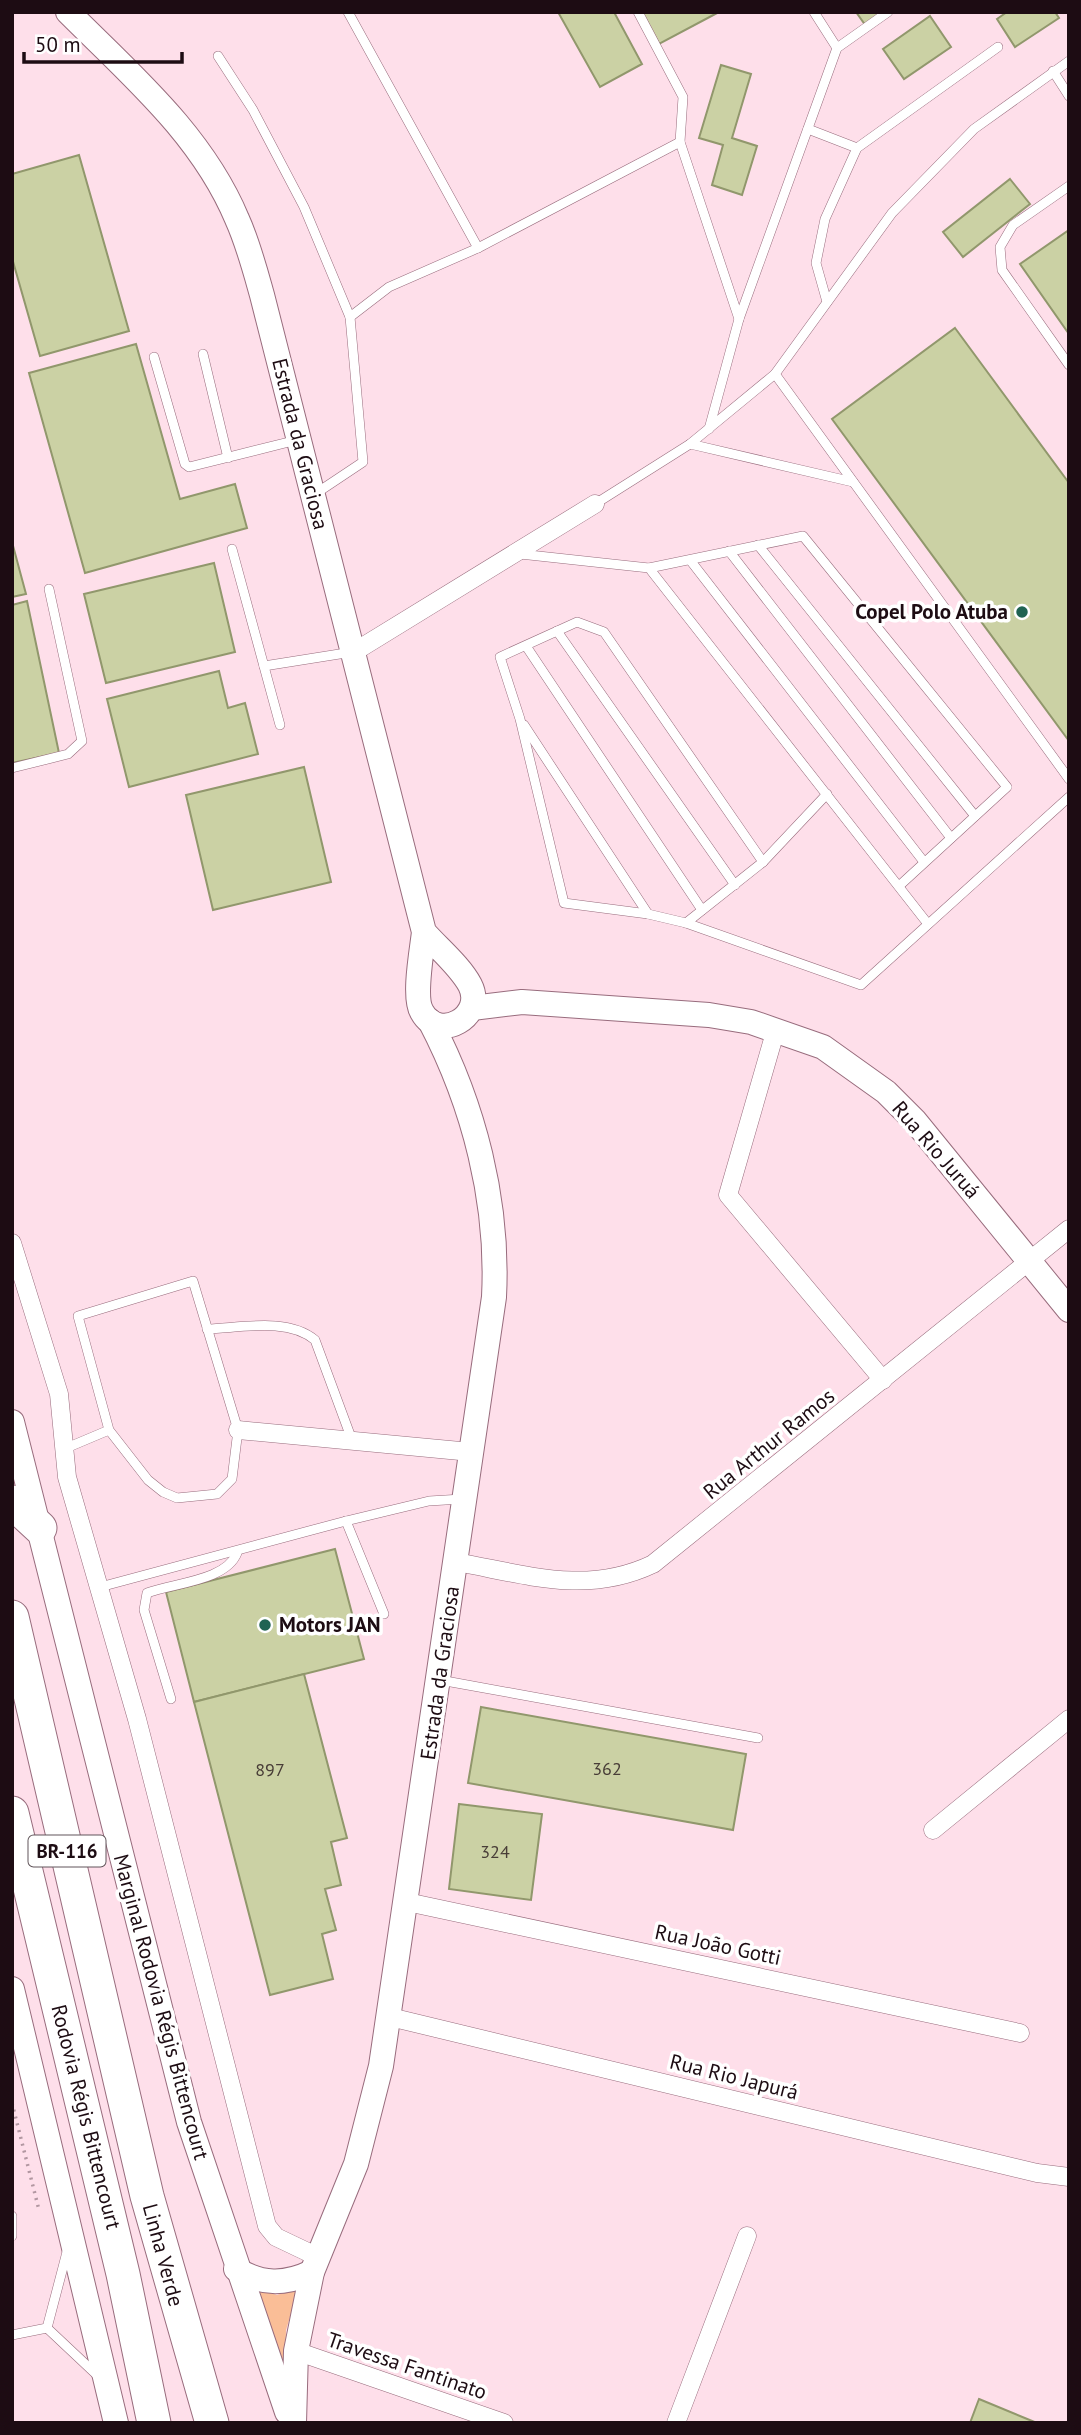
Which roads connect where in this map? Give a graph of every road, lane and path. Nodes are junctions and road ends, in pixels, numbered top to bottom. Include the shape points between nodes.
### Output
1 (68, 12) edge
2 (348, 12) edge
3 (638, 12) edge
4 (814, 12) edge
5 (888, 12) edge
6 (998, 47) dead end
7 (837, 48) junction
8 (218, 57) dead end
9 (1069, 61) edge
10 (1054, 71) junction
11 (1069, 96) edge
12 (808, 129) junction
13 (680, 142) junction
14 (857, 148) junction
15 (1069, 186) edge
16 (478, 248) junction
17 (827, 302) junction
18 (350, 317) junction
19 (739, 319) junction
20 (203, 354) dead end
21 (155, 356) dead end
22 (1069, 365) edge
23 (775, 374) junction
24 (708, 431) junction
25 (299, 440) junction
26 (691, 444) junction
27 (228, 458) junction
28 (853, 482) junction
29 (313, 495) junction
30 (595, 505) joint
31 (758, 545) junction
32 (232, 550) dead end
33 (729, 551) junction
34 (514, 553) junction
35 (690, 559) junction
36 (649, 568) junction
37 (49, 589) dead end
38 (557, 631) junction
39 (526, 646) junction
40 (354, 652) junction
41 (264, 666) junction
42 (520, 719) junction
43 (280, 725) dead end
44 (12, 768) edge
45 (1069, 779) edge
46 (827, 794) junction
47 (1069, 797) edge
48 (975, 816) junction
49 (951, 838) junction
50 (763, 862) junction
51 (924, 863) junction
52 (735, 885) junction
53 (899, 886) junction
54 (702, 910) junction
55 (648, 914) junction
56 (686, 923) junction
57 (928, 924) junction
58 (424, 932) junction
59 (420, 987) junction
60 (467, 996) junction
61 (430, 1021) junction
62 (776, 1029) junction
63 (454, 1067) junction
64 (1069, 1229) edge
65 (12, 1243) edge
66 (1029, 1261) junction
67 (1069, 1310) edge
68 (207, 1329) junction
69 (883, 1380) junction
70 (12, 1422) edge
71 (109, 1430) junction
72 (237, 1430) junction
73 (352, 1440) junction
74 (64, 1449) junction
75 (471, 1452) junction
76 (465, 1499) junction
77 (12, 1502) edge
78 (346, 1521) junction
79 (40, 1528) junction
80 (237, 1553) junction
81 (456, 1562) junction
82 (100, 1587) junction
83 (384, 1614) dead end
84 (12, 1617) edge
85 (439, 1680) junction
86 (171, 1699) dead end
87 (1069, 1719) edge
88 (758, 1738) dead end
89 (12, 1813) edge
90 (933, 1830) dead end
91 (407, 1902) junction
92 (12, 1989) edge
93 (390, 2017) junction
94 (1020, 2033) dead end
95 (121, 2085) joint
96 (1069, 2178) edge
97 (12, 2216) edge
98 (12, 2236) edge
99 (747, 2236) dead end
100 (71, 2237) junction
101 (315, 2264) junction
102 (236, 2269) junction
103 (124, 2274) junction
104 (47, 2328) junction
105 (12, 2335) edge
106 (296, 2351) junction
107 (106, 2383) junction
108 (117, 2423) edge
109 (154, 2423) edge
110 (174, 2423) edge
111 (212, 2423) edge
112 (292, 2423) edge
113 (504, 2423) edge
114 (676, 2423) edge

1 - 25 main road, Estrada da Graciosa via 180,126 219,182 251,257
2 - 16 lane
3 - 13 lane via 683,97
4 - 7 lane
5 - 7 lane
6 - 14 lane
7 - 12 lane
8 - 18 lane via 253,110 304,206
9 - 10 lane
10 - 11 lane
10 - 17 lane via 974,129 892,213
12 - 14 lane
12 - 19 lane
13 - 16 lane
13 - 19 lane
14 - 17 lane via 825,219 816,263
15 - 22 lane via 1013,225 1000,247 1002,270
16 - 18 lane via 389,287
17 - 23 lane
18 - 29 lane via 363,462
19 - 24 lane
20 - 27 lane
21 - 27 lane via 185,464 196,468
23 - 24 lane
23 - 28 lane
24 - 26 lane
25 - 27 lane
25 - 29 main road, Estrada da Graciosa
26 - 28 lane
26 - 30 lane
28 - 45 lane
29 - 40 main road, Estrada da Graciosa
30 - 34 street
31 - 33 lane
31 - 48 lane
31 - 48 lane via 803,536 1007,787
32 - 41 lane
33 - 35 lane
33 - 49 lane
34 - 36 lane
34 - 40 street
35 - 36 lane
35 - 51 lane
36 - 46 lane
37 - 44 lane via 82,741 68,754
38 - 39 lane
38 - 50 lane via 577,622 604,632
38 - 52 lane
39 - 42 lane via 500,657
39 - 54 lane
40 - 41 lane
40 - 58 main road, Estrada da Graciosa
41 - 43 lane
42 - 55 lane
42 - 55 lane via 564,903
46 - 50 lane
46 - 53 lane
47 - 57 lane
48 - 49 lane
49 - 51 lane
50 - 52 lane
51 - 53 lane
52 - 54 lane
53 - 57 lane
54 - 56 lane
55 - 56 lane
56 - 57 lane via 861,985
58 - 59 main road, Estrada da Graciosa
58 - 60 main road, Estrada da Graciosa
59 - 60 main road via 427,977 450,970
59 - 61 main road, Estrada da Graciosa via 421,1012
60 - 61 main road via 454,1025
60 - 62 main road, Rua Rio Juruá via 709,1015
60 - 63 main road, Estrada da Graciosa
61 - 63 main road, Estrada da Graciosa
62 - 66 main road, Rua Rio Juruá via 823,1047 886,1092
62 - 69 street via 727,1195
63 - 75 main road, Estrada da Graciosa via 481,1160 495,1231 494,1297
64 - 66 street, Rua Arthur Ramos
65 - 74 street via 60,1394
66 - 67 main road, Rua Rio Juruá
66 - 69 street, Rua Arthur Ramos
68 - 71 lane via 193,1281 78,1316
68 - 72 lane
68 - 73 lane via 288,1326 306,1333 315,1340
69 - 81 street, Rua Arthur Ramos via 675,1549 628,1576 575,1582
70 - 79 main road, Marginal Rodovia Régis Bittencourt
71 - 72 lane via 148,1480 177,1498 217,1494 226,1487 232,1479
71 - 74 lane
72 - 73 street
73 - 75 street
74 - 82 street via 67,1478
75 - 76 main road, Estrada da Graciosa
76 - 78 lane via 429,1501
76 - 81 main road, Estrada da Graciosa
77 - 79 highway
78 - 80 lane
78 - 83 lane
79 - 102 main road, Marginal Rodovia Régis Bittencourt via 189,2122
80 - 82 lane
80 - 86 lane via 233,1563 216,1572 147,1593 144,1610
81 - 85 main road, Estrada da Graciosa
82 - 101 street via 267,2226
84 - 95 highway, Rodovia Régis Bittencourt / BR-116
85 - 88 lane
85 - 91 main road, Estrada da Graciosa
87 - 90 street
89 - 103 highway, Rodovia Régis Bittencourt / BR-116
91 - 93 main road, Estrada da Graciosa
91 - 94 street, Rua João Gotti
92 - 100 main road
93 - 96 street, Rua Rio Japurá
93 - 101 main road, Estrada da Graciosa via 359,2152
95 - 111 highway, Linha Verde / BR-116 via 147,2196
97 - 98 lane
99 - 114 street
100 - 104 lane
100 - 107 main road
101 - 102 main road via 278,2282 250,2278
101 - 106 main road, Estrada da Graciosa
102 - 112 main road, Marginal Rodovia Régis Bittencourt
103 - 109 highway, Rodovia Régis Bittencourt / BR-116
103 - 110 highway, BR-116 via 155,2355
104 - 105 lane
104 - 107 lane
106 - 112 main road, Estrada da Graciosa
106 - 113 street, Travessa Fantinato
107 - 108 main road

